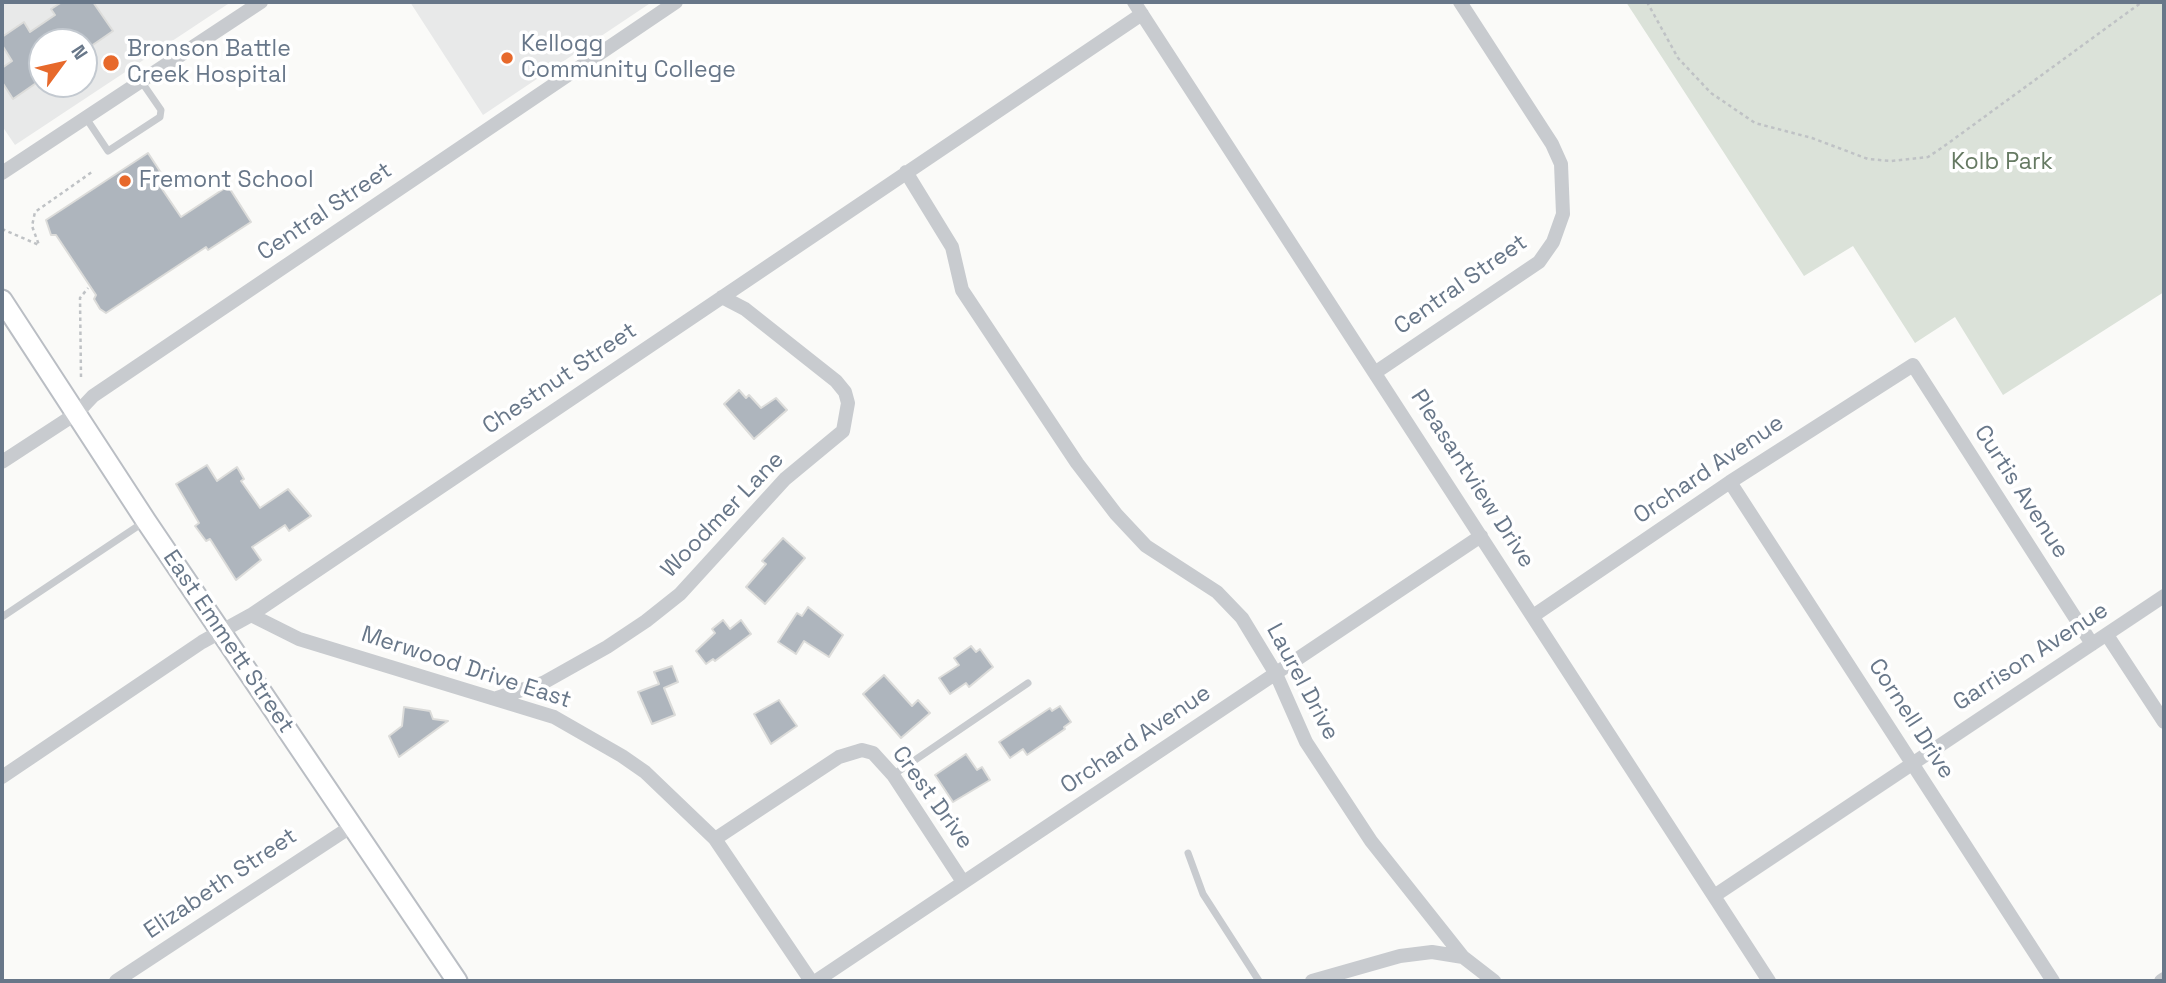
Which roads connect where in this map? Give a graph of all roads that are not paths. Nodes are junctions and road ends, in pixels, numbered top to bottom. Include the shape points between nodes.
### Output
1 (261, 2) edge
2 (676, 2) edge
3 (1461, 2) edge
4 (1138, 8) edge
5 (141, 81) junction
6 (85, 118) junction
7 (906, 172) junction
8 (2, 173) edge
9 (722, 297) junction
10 (2, 300) edge
11 (1913, 365) joint
12 (1376, 372) junction
13 (77, 413) junction
14 (2, 462) edge
15 (1730, 482) junction
16 (146, 521) junction
17 (1481, 536) junction
18 (2164, 596) edge
19 (251, 615) junction
20 (1533, 616) junction
21 (2, 617) edge
22 (220, 631) junction
23 (2107, 635) junction
24 (2092, 645) junction
25 (1276, 674) junction
26 (1028, 683) dead end
27 (497, 698) junction
28 (2164, 722) edge
29 (1912, 762) junction
30 (893, 775) junction
31 (2, 777) edge
32 (352, 826) junction
33 (715, 839) junction
34 (1188, 853) dead end
35 (963, 881) junction
36 (1714, 896) junction
37 (1463, 957) junction
38 (116, 981) edge
39 (457, 981) edge
40 (813, 981) edge
41 (1259, 981) edge
42 (1312, 981) edge
43 (1493, 981) edge
44 (1769, 981) edge
45 (2053, 981) edge

1 - 5 street
2 - 13 street, Central Street via 93,396
3 - 12 street, Central Street via 1562,164 1563,214 1553,242 1539,262
4 - 7 street, Chestnut Street
4 - 12 street, Pleasantview Drive
5 - 6 street
5 - 6 lane via 162,112 160,118 108,151
6 - 8 street
7 - 9 street, Chestnut Street
7 - 25 street, Laurel Drive via 952,247 962,290 1077,463 1146,546 1217,592 1242,618
9 - 19 street, Chestnut Street
9 - 27 street, Woodmer Lane via 745,309 836,381 848,403 843,431 785,479 681,594 607,647 543,683
10 - 13 street, East Emmett Street
11 - 15 street, Orchard Avenue
11 - 24 street, Curtis Avenue
12 - 17 street, Pleasantview Drive
13 - 14 street, Central Street
13 - 16 street, East Emmett Street
15 - 20 street, Orchard Avenue
15 - 29 street, Cornell Drive
16 - 21 lane
16 - 22 street, East Emmett Street
17 - 20 street, Pleasantview Drive
17 - 25 street, Orchard Avenue
18 - 23 street, Garrison Avenue
19 - 22 street, Chestnut Street
19 - 27 street, Merwood Drive East via 299,639
20 - 36 street, Pleasantview Drive
22 - 31 street, Chestnut Street
22 - 32 street, East Emmett Street
23 - 24 street, Garrison Avenue
23 - 28 street
24 - 29 street, Garrison Avenue
25 - 35 street, Orchard Avenue
25 - 37 street, Laurel Drive via 1306,742 1371,841
26 - 30 lane
27 - 33 street, Merwood Drive East via 590,735 645,772
29 - 36 street, Garrison Avenue
29 - 45 street, Cornell Drive
30 - 33 street, Crest Drive via 873,753 850,753
30 - 35 street, Crest Drive
32 - 38 street, Elizabeth Street
32 - 39 street, East Emmett Street
33 - 40 street, Merwood Drive East
34 - 41 lane via 1203,894
35 - 40 street, Orchard Avenue
36 - 44 street, Pleasantview Drive
37 - 42 street via 1432,952 1400,956
37 - 43 street, Laurel Drive

